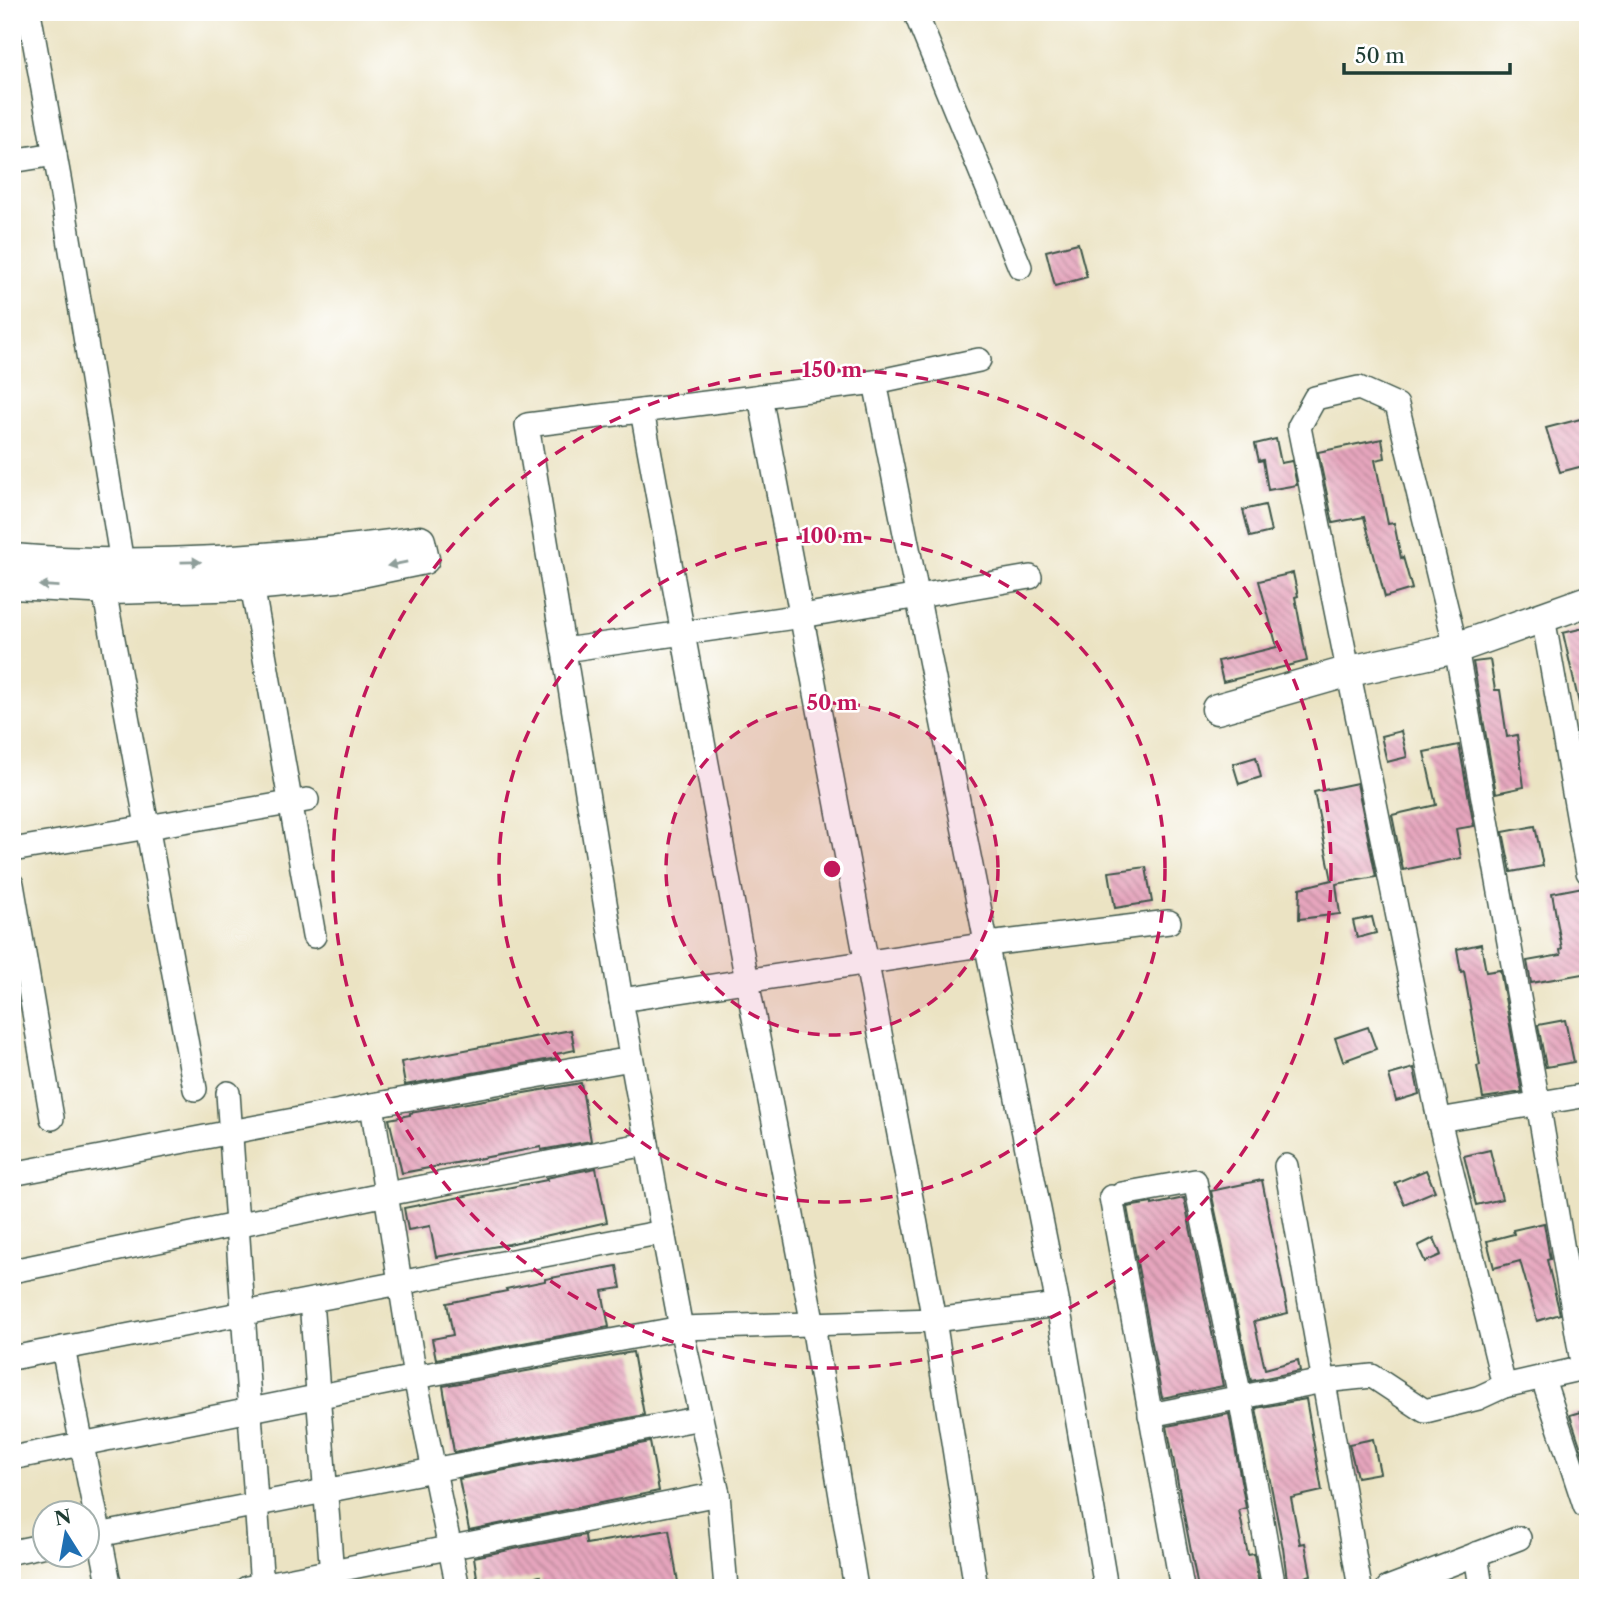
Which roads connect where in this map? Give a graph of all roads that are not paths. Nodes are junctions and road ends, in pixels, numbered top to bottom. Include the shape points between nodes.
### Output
1 (29, 12) edge
2 (915, 12) edge
3 (55, 154) junction
4 (12, 161) edge
5 (1020, 267) dead end
6 (979, 360) dead end
7 (876, 382) junction
8 (761, 396) junction
9 (642, 411) junction
10 (12, 559) edge
11 (109, 571) junction
12 (1030, 577) dead end
13 (12, 583) edge
14 (252, 585) junction
15 (918, 595) junction
16 (1588, 601) edge
17 (802, 616) junction
18 (1543, 617) junction
19 (683, 634) junction
20 (1456, 648) junction
21 (564, 650) junction
22 (1350, 671) junction
23 (1217, 709) dead end
24 (299, 801) junction
25 (147, 827) junction
26 (12, 850) edge
27 (1588, 872) edge
28 (12, 884) edge
29 (1169, 922) dead end
30 (314, 936) dead end
31 (988, 944) junction
32 (867, 964) junction
33 (747, 981) junction
34 (621, 1000) junction
35 (631, 1059) junction
36 (195, 1089) dead end
37 (228, 1093) dead end
38 (1588, 1095) edge
39 (1538, 1103) junction
40 (372, 1105) junction
41 (52, 1118) dead end
42 (1439, 1120) junction
43 (230, 1132) junction
44 (647, 1144) junction
45 (1286, 1166) dead end
46 (12, 1174) edge
47 (387, 1194) junction
48 (237, 1226) junction
49 (663, 1232) junction
50 (12, 1271) edge
51 (402, 1284) junction
52 (311, 1301) junction
53 (1058, 1305) junction
54 (243, 1314) junction
55 (934, 1320) junction
56 (813, 1325) junction
57 (681, 1328) junction
58 (64, 1349) junction
59 (12, 1358) edge
60 (1585, 1367) edge
61 (415, 1377) junction
62 (1543, 1379) junction
63 (1324, 1381) junction
64 (1504, 1386) junction
65 (318, 1396) junction
66 (1240, 1397) junction
67 (250, 1411) junction
68 (1150, 1415) junction
69 (701, 1418) junction
70 (82, 1444) junction
71 (12, 1458) edge
72 (434, 1470) junction
73 (326, 1491) junction
74 (718, 1494) junction
75 (89, 1498) edge
76 (256, 1504) junction
77 (1585, 1506) dead end
78 (102, 1534) edge
79 (1519, 1538) dead end
80 (32, 1548) edge
81 (450, 1548) junction
82 (12, 1552) edge
83 (1476, 1555) junction
84 (102, 1562) edge
85 (332, 1580) edge
86 (257, 1587) edge
87 (110, 1588) edge
88 (458, 1588) edge
89 (726, 1588) edge
90 (856, 1588) edge
91 (976, 1588) edge
92 (1106, 1588) edge
93 (1182, 1588) edge
94 (1274, 1588) edge
95 (1360, 1588) edge
96 (1388, 1588) edge
97 (1481, 1588) edge

1 - 3 street
2 - 5 street
3 - 4 street
3 - 11 street
6 - 7 street
7 - 8 street
7 - 15 street
8 - 9 street
8 - 17 street
9 - 19 street
9 - 21 street via 527,425
10 - 11 street
11 -> 13 street
11 - 14 street
11 -> 14 street via 420,541 424,559 337,577
11 - 25 street
12 - 15 street
14 - 24 street
15 - 17 street
15 - 31 street
16 - 18 street
17 - 19 street
17 - 32 street
18 - 20 street
18 - 27 street
19 - 21 street
19 - 33 street
20 - 22 street
20 - 22 street via 1397,405 1359,388 1315,398 1299,427
20 - 39 street
21 - 34 street
22 - 23 street
22 - 42 street
24 - 25 street
24 - 30 street
25 - 26 street
25 - 36 street
28 - 41 street
29 - 31 street
31 - 32 street
31 - 53 street
32 - 33 street
32 - 55 street
33 - 34 street
33 - 56 street
34 - 35 street
35 - 40 street
35 - 44 street
37 - 43 street
38 - 39 street
39 - 42 street
39 - 60 street
40 - 43 street
40 - 47 street
42 - 64 street
43 - 46 street
43 - 48 street
44 - 47 street
44 - 49 street
45 - 63 street
47 - 48 street
47 - 51 street
48 - 50 street
48 - 54 street
49 - 51 street
49 - 57 street
51 - 52 street
51 - 61 street
52 - 54 street
52 - 65 street
53 - 55 street
53 - 92 street
54 - 58 street
54 - 67 street
55 - 56 street
55 - 91 street
56 - 57 street
56 - 90 street
57 - 61 street
57 - 69 street
58 - 59 street
58 - 70 street
60 - 62 street
61 - 65 street
61 - 72 street
62 - 64 street
62 - 77 street
63 - 64 street via 1372,1376 1425,1411 1478,1398
63 - 66 street
63 - 95 street
65 - 67 street
65 - 73 street
66 - 68 street
66 - 68 street via 1195,1181 1116,1195
66 - 94 street
67 - 70 street
67 - 76 street
68 - 93 street
69 - 72 street
69 - 74 street
70 - 71 street
70 - 75 street
72 - 73 street
72 - 81 street
73 - 76 street
73 - 85 street
74 - 81 street
74 - 89 street
76 - 78 street
76 - 86 street
79 - 83 street
80 - 82 street
81 - 85 street
81 - 88 street
83 - 96 street
83 - 97 street
84 - 87 street
85 - 86 street

